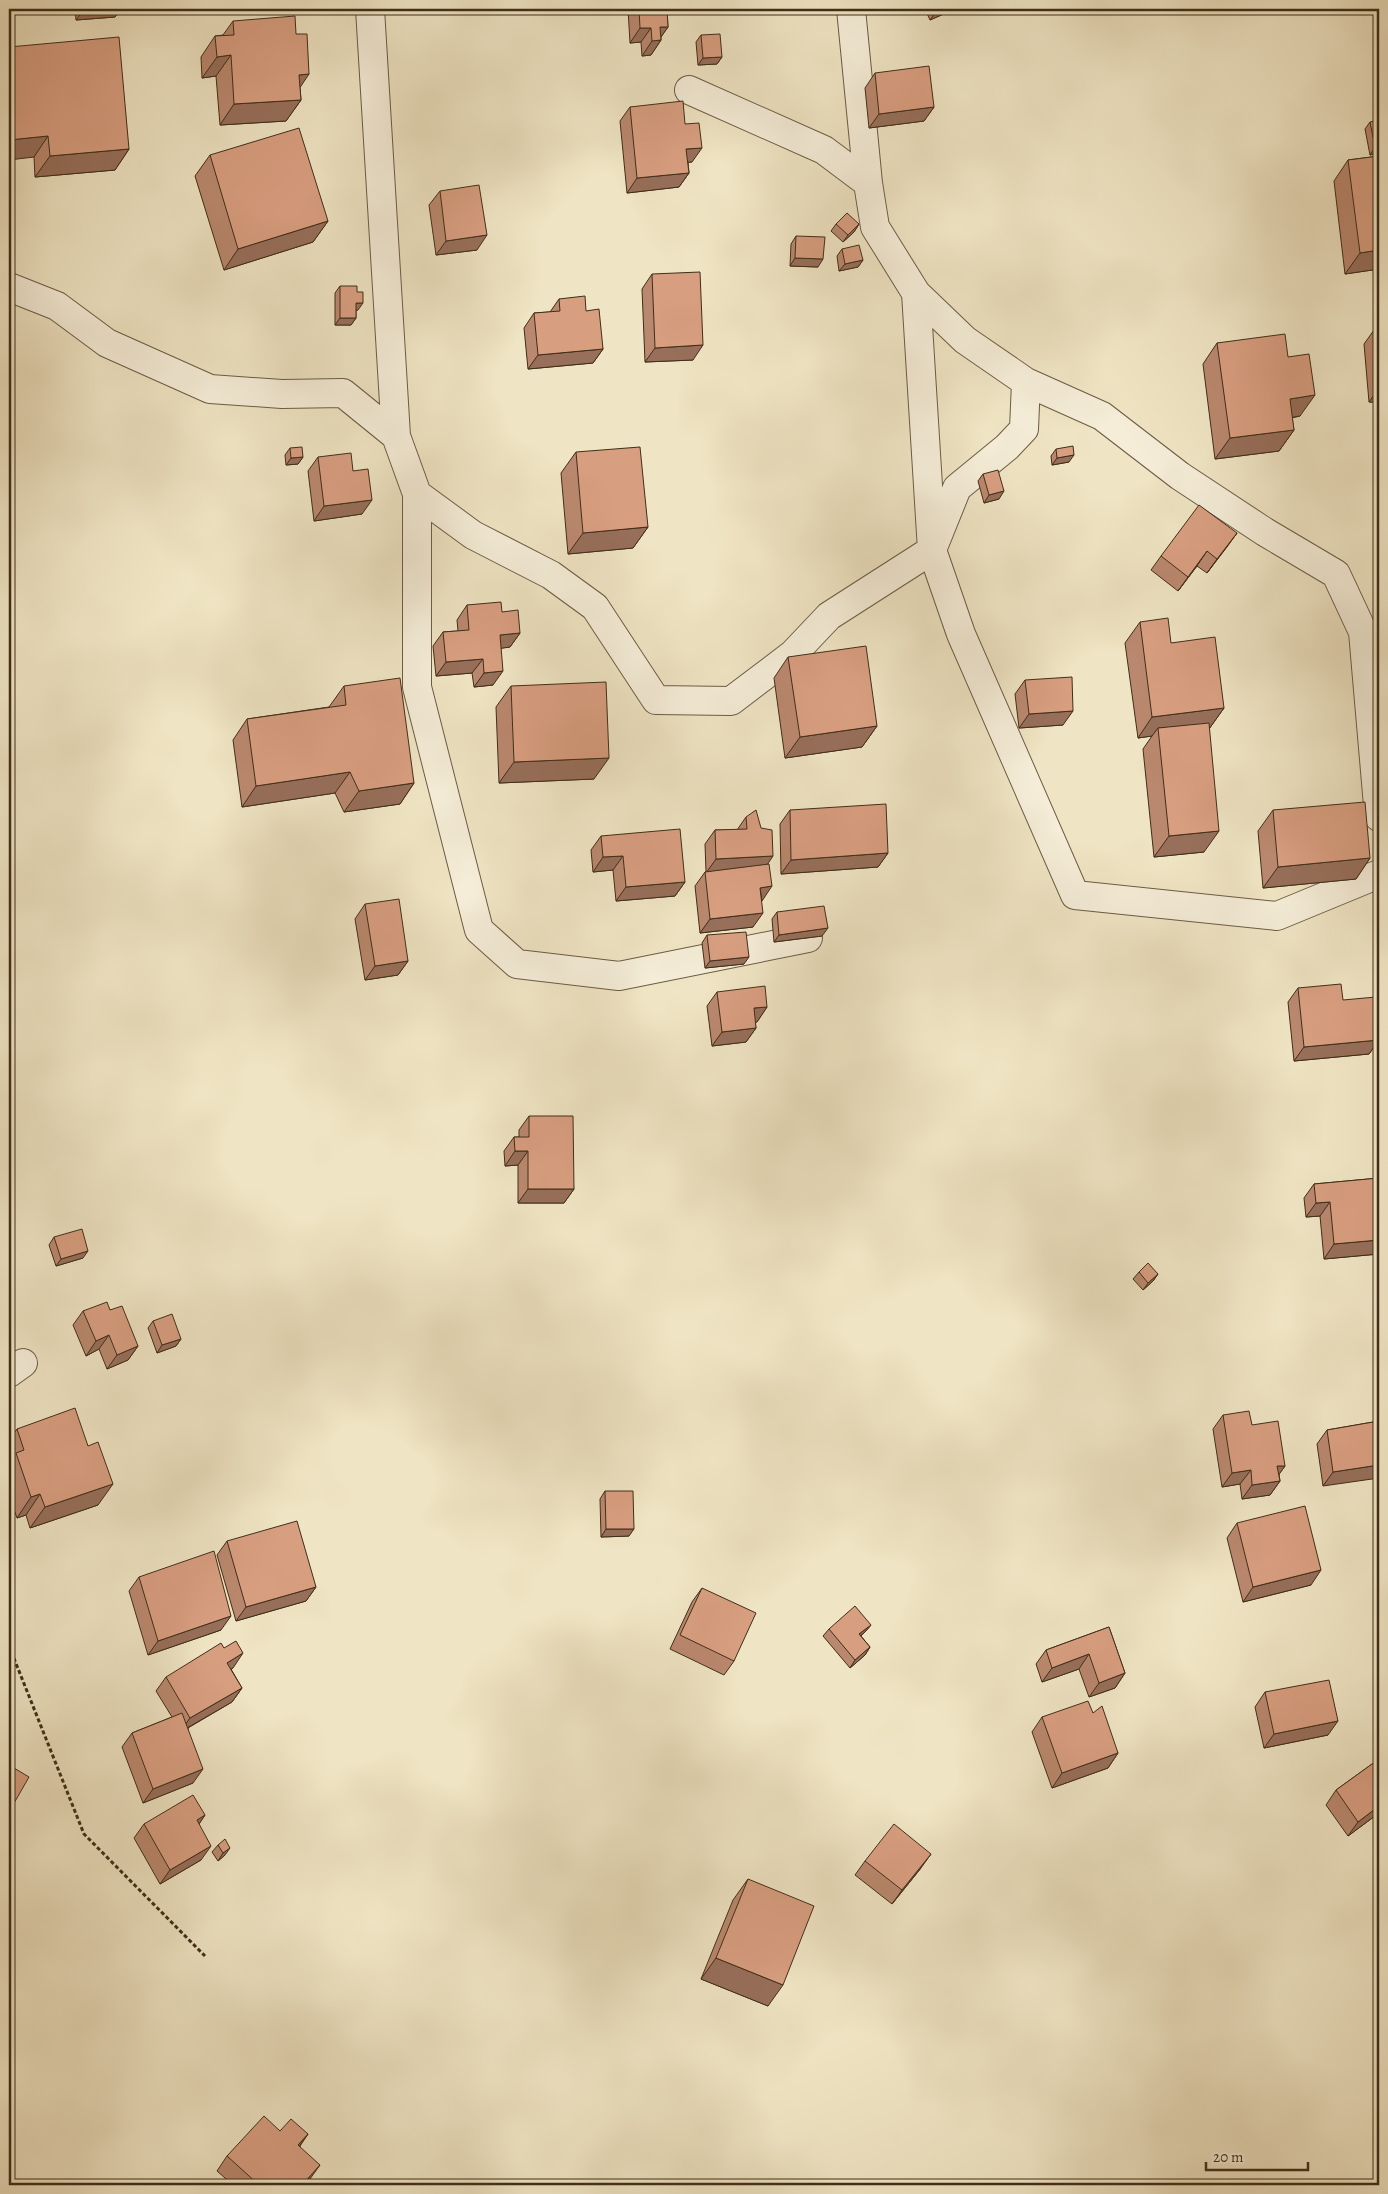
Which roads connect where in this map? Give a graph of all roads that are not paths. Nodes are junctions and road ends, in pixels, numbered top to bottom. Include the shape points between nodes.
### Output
1 (370, 9) edge
2 (851, 9) edge
3 (689, 90) dead end
4 (868, 183) junction
5 (9, 287) edge
6 (916, 293) junction
7 (1026, 382) junction
8 (396, 436) junction
9 (417, 494) junction
10 (932, 550) junction
11 (1379, 817) edge
12 (1379, 874) edge
13 (808, 938) edge

1 - 8 street
2 - 4 street
3 - 4 street via 824,150
4 - 6 street via 875,227
5 - 8 street via 57,306 107,343 210,388 282,394 343,393
6 - 7 street via 965,340
6 - 10 street
7 - 10 street via 1024,429 1008,448 958,488
7 - 11 street via 1102,416 1180,476 1336,574 1363,632
8 - 9 street
9 - 10 street via 473,535 551,575 595,607 656,700 731,701 793,654 829,616
9 - 13 street via 417,687 479,930 517,964 619,976
10 - 12 street via 961,634 1075,895 1277,916

